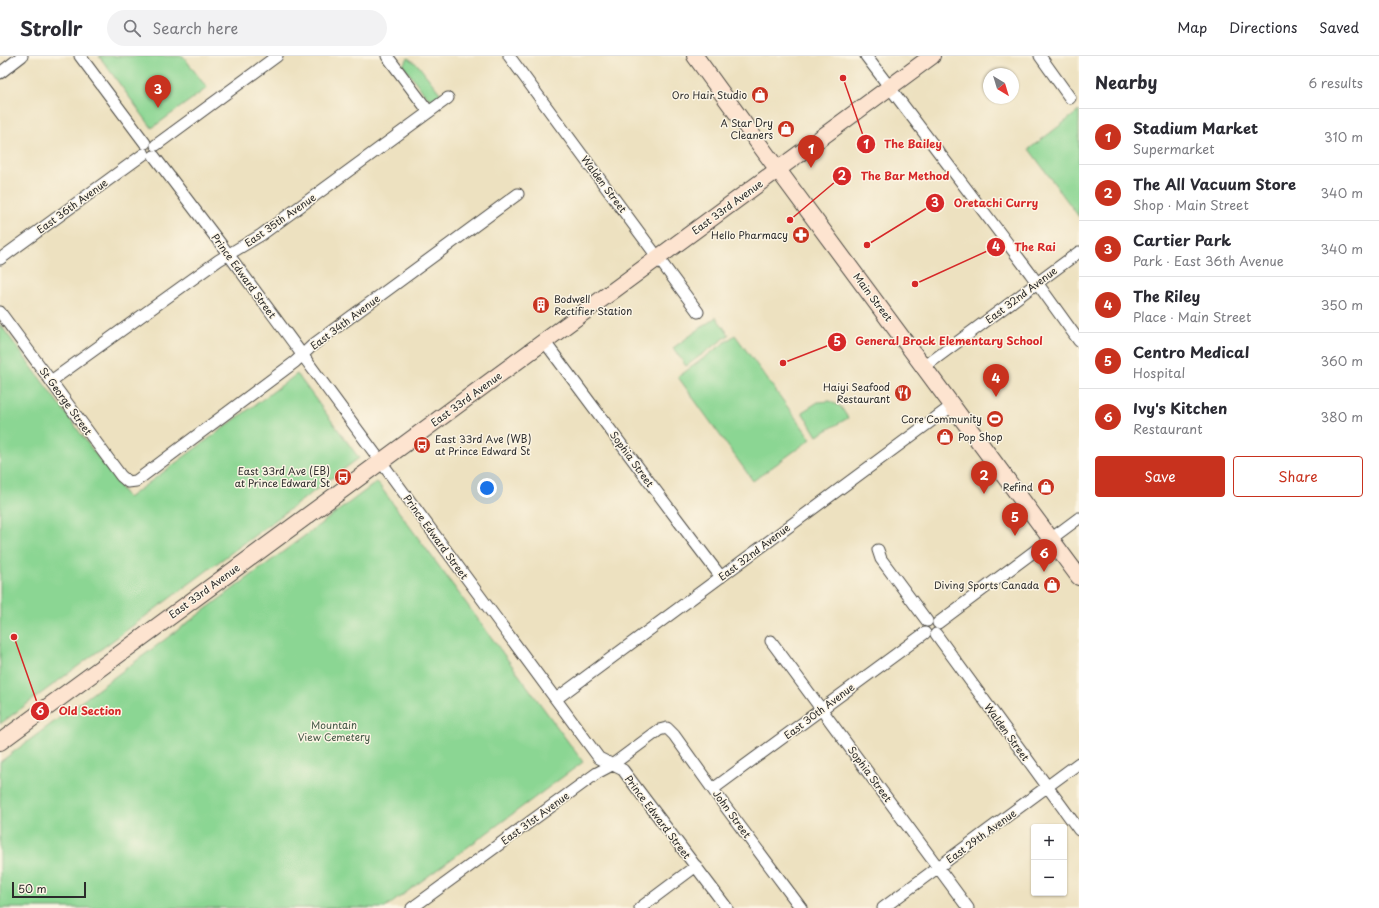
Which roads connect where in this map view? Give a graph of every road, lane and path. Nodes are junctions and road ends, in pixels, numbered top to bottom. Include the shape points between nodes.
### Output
1 (22, 56) edge
2 (80, 56) edge
3 (277, 56) edge
4 (387, 56) edge
5 (509, 56) edge
6 (695, 56) edge
7 (866, 56) edge
8 (932, 56) edge
9 (1040, 56) edge
10 (0, 73) edge
11 (889, 87) junction
12 (448, 98) dead end
13 (1070, 98) dead end
14 (429, 112) junction
15 (150, 149) junction
16 (778, 170) junction
17 (518, 194) dead end
18 (1079, 252) edge
19 (228, 255) junction
20 (658, 257) junction
21 (0, 259) edge
22 (1037, 284) junction
23 (0, 312) edge
24 (698, 312) dead end
25 (544, 341) junction
26 (1079, 341) edge
27 (303, 356) junction
28 (924, 367) junction
29 (51, 381) junction
30 (953, 406) junction
31 (380, 462) junction
32 (136, 481) joint
33 (1079, 518) edge
34 (1051, 539) junction
35 (878, 550) dead end
36 (721, 577) junction
37 (1079, 578) edge
38 (931, 628) junction
39 (771, 641) dead end
40 (556, 699) junction
41 (822, 709) junction
42 (659, 730) joint
43 (0, 742) edge
44 (1079, 763) edge
45 (612, 765) junction
46 (1047, 787) junction
47 (713, 789) junction
48 (1079, 830) edge
49 (696, 866) junction
50 (938, 867) junction
51 (412, 908) edge
52 (640, 908) edge
53 (727, 908) edge
54 (801, 908) edge
55 (883, 908) edge
56 (968, 908) edge

1 - 10 street
2 - 15 street, Prince Edward Street
3 - 15 street, East 36th Avenue
4 - 14 street
5 - 20 street, Walden Street
6 - 16 street, Main Street
7 - 11 street
8 - 11 street, East 33rd Avenue
9 - 13 street
11 - 16 street, East 33rd Avenue
11 - 22 street
12 - 14 street, East 35th Avenue
14 - 19 street, East 35th Avenue via 261,235
15 - 19 street, Prince Edward Street
15 - 21 street, East 36th Avenue
16 - 20 street, East 33rd Avenue
16 - 28 street, Main Street
17 - 27 street, East 34th Avenue via 314,344
18 - 22 street, East 32nd Avenue
19 - 27 street, Prince Edward Street
19 - 29 street, East 35th Avenue
20 - 24 street, Walden Street
20 - 25 street, East 33rd Avenue
22 - 26 street
22 - 28 street, East 32nd Avenue
23 - 29 street, St George Street
25 - 31 street, East 33rd Avenue
25 - 36 street, Sophia Street
27 - 31 street, Prince Edward Street
27 - 32 street, East 34th Avenue
28 - 30 street, Main Street
29 - 32 street, St George Street via 121,476 128,482
30 - 34 street, Main Street
30 - 36 street, East 32nd Avenue
31 - 40 street, Prince Edward Street
31 - 43 street, East 33rd Avenue
33 - 34 street, East 30th Avenue
34 - 37 street, Main Street
34 - 38 street, East 30th Avenue
35 - 38 street, Walden Street via 881,559
36 - 40 street, East 32nd Avenue
38 - 41 street, East 30th Avenue
38 - 46 street, Walden Street
39 - 41 street, Sophia Street
40 - 45 street, Prince Edward Street via 599,758
41 - 47 street, East 30th Avenue
41 - 50 street, Sophia Street
42 - 45 street, East 31st Avenue
42 - 47 street, John Street via 667,728 674,735
44 - 46 street, East 29th Avenue
45 - 49 street, Prince Edward Street via 623,770
45 - 51 street, East 31st Avenue via 597,773
46 - 48 street, Walden Street
46 - 50 street, East 29th Avenue
47 - 54 street, John Street
49 - 52 street
49 - 53 street, Prince Edward Street
50 - 55 street, East 29th Avenue
50 - 56 street, Sophia Street

